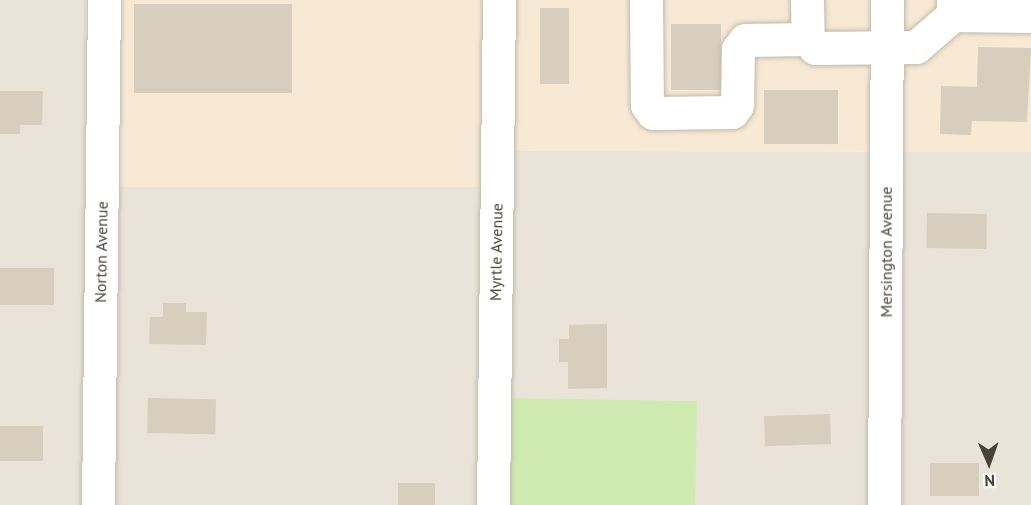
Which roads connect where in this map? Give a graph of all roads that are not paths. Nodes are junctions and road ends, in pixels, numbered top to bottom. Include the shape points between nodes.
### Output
1 (104, 0) edge
2 (498, 0) edge
3 (646, 0) edge
4 (807, 0) edge
5 (887, 0) edge
6 (953, 7) edge
7 (1031, 16) edge
8 (808, 39) junction
9 (886, 48) junction
10 (98, 505) edge
11 (493, 505) edge
12 (884, 505) edge

1 - 10 street, Norton Avenue
2 - 11 street, Myrtle Avenue
3 - 8 street via 647,105 653,113 732,112 737,105 738,49 745,40
4 - 8 street
5 - 9 street, Mersington Avenue
6 - 7 street
6 - 9 street via 916,47
8 - 9 street via 815,48
9 - 12 street, Mersington Avenue

